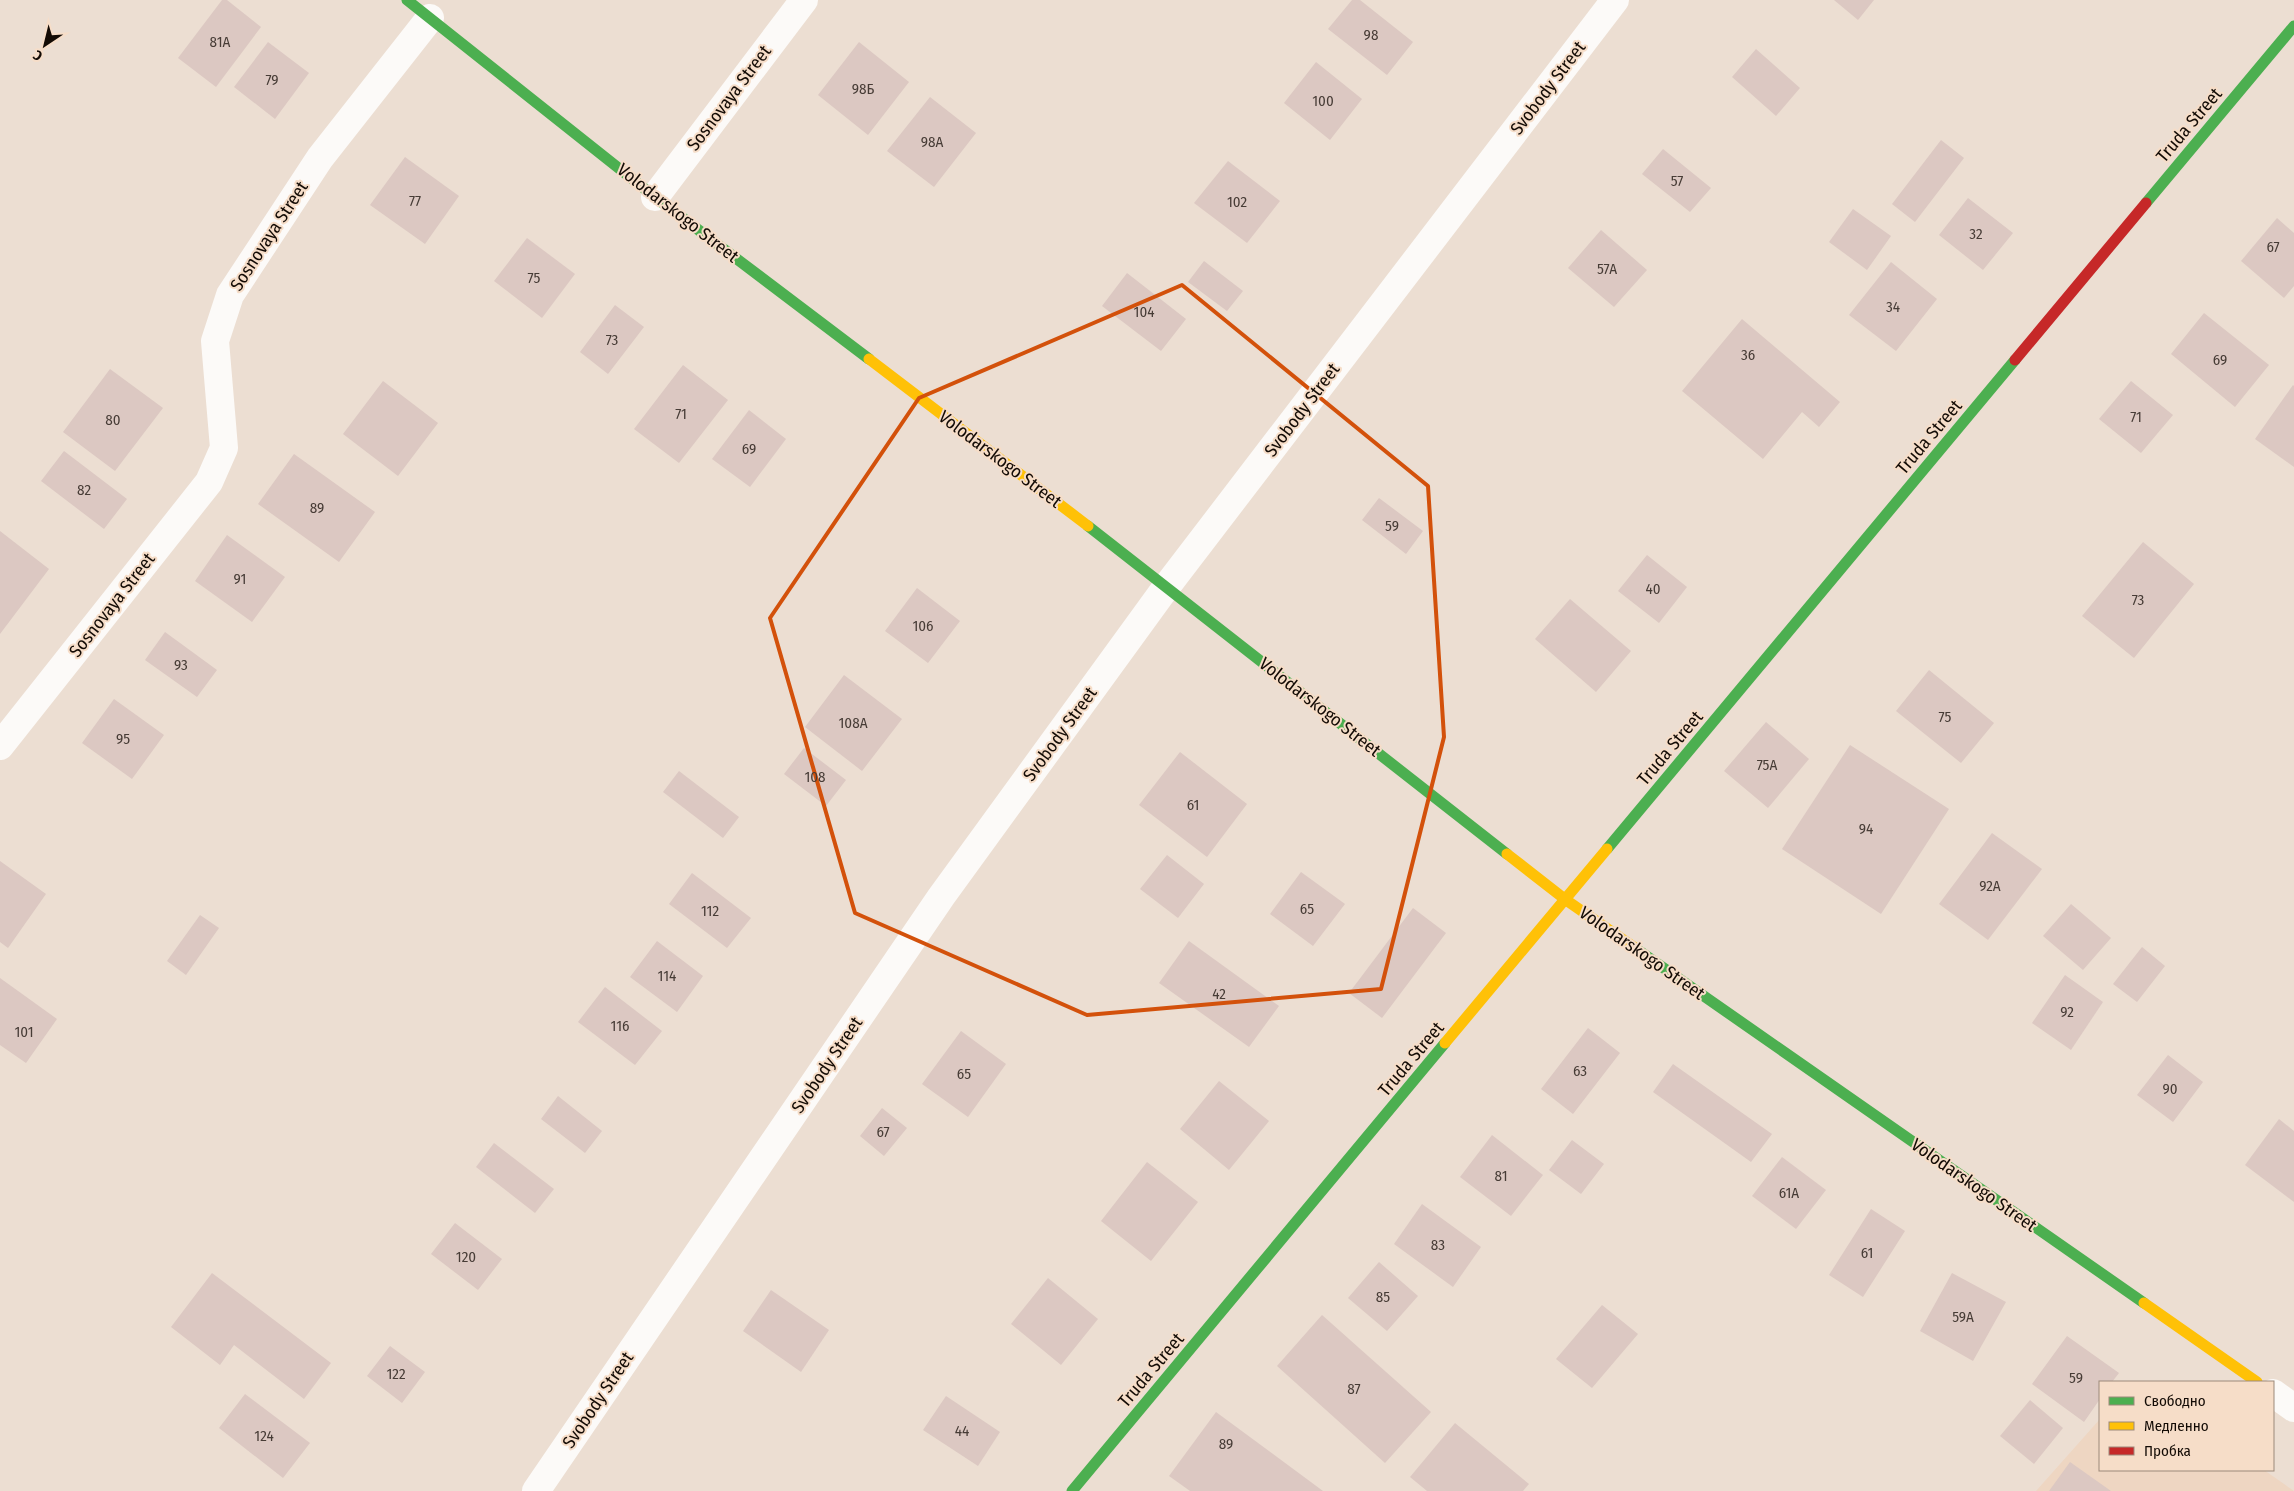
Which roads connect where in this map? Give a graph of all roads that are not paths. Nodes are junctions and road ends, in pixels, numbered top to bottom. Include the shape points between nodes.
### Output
1 (407, 0) edge
2 (804, 0) edge
3 (1615, 0) edge
4 (430, 18) junction
5 (2294, 26) edge
6 (655, 196) junction
7 (1167, 586) junction
8 (0, 746) edge
9 (1566, 900) junction
10 (2256, 1381) edge
11 (2274, 1395) edge
12 (2294, 1408) edge
13 (536, 1491) edge
14 (1072, 1491) edge

1 - 4 street, Volodarskogo Street
2 - 6 street, Sosnovaya Street
3 - 7 street, Svobody Street
4 - 6 street, Volodarskogo Street
4 - 8 street, Sosnovaya Street via 320,158 230,295 215,341 224,448 209,482
5 - 9 street, Truda Street
6 - 7 street, Volodarskogo Street
7 - 9 street, Volodarskogo Street
7 - 13 street, Svobody Street via 941,897
9 - 10 street, Volodarskogo Street
9 - 14 street, Truda Street
11 - 12 street

